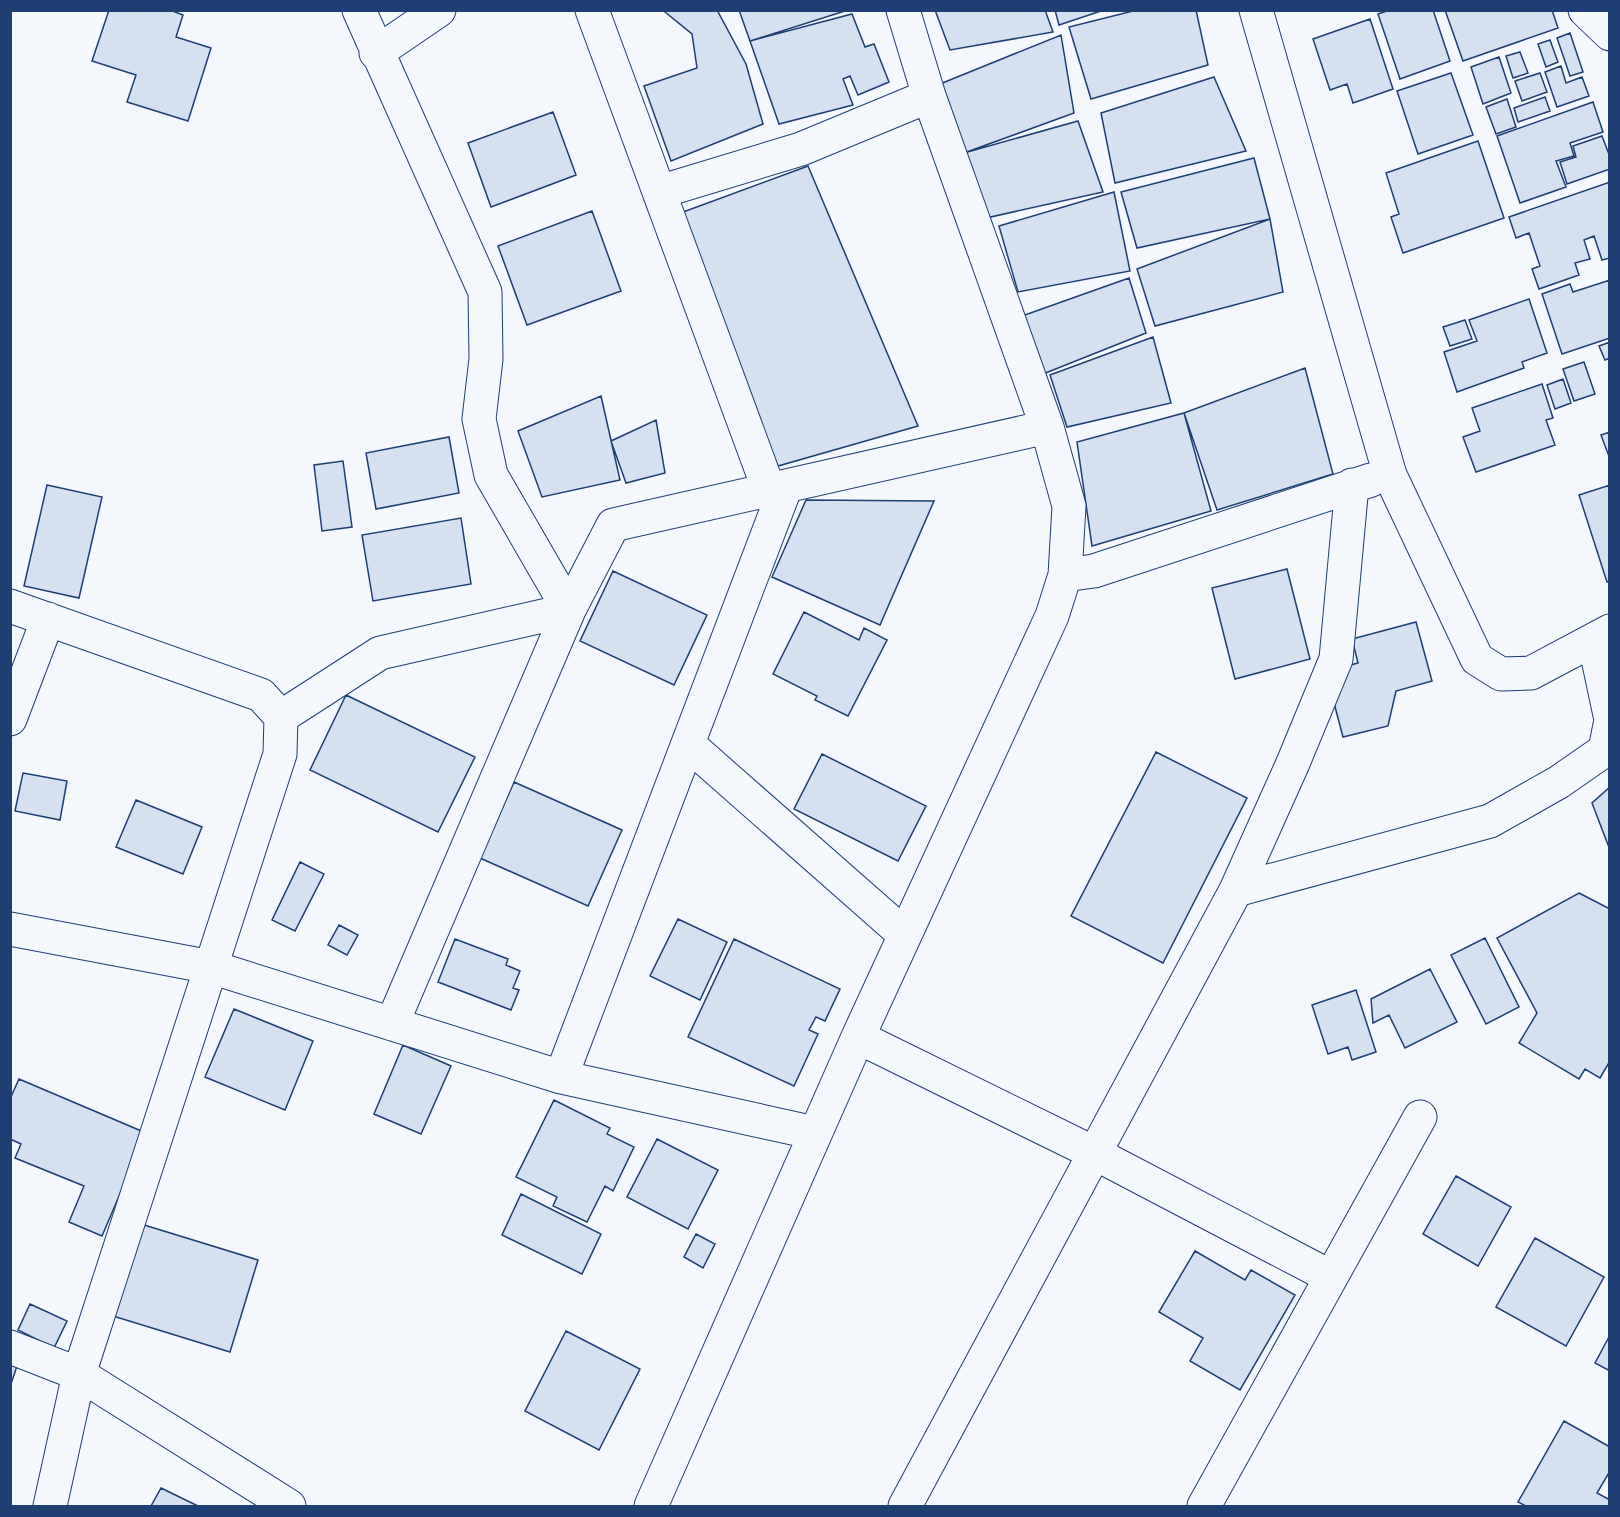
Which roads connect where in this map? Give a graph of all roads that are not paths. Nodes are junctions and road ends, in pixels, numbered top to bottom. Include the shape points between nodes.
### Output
1 (359, 10) edge
2 (440, 10) edge
3 (592, 10) edge
4 (903, 10) edge
5 (1256, 10) edge
6 (1585, 10) edge
7 (1610, 34) edge
8 (376, 53) junction
9 (929, 96) junction
10 (659, 192) junction
11 (1047, 427) junction
12 (1390, 475) junction
13 (1352, 485) junction
14 (778, 488) junction
15 (1065, 575) junction
16 (10, 606) edge
17 (569, 610) junction
18 (48, 619) junction
19 (1602, 636) edge
20 (1610, 715) edge
21 (281, 717) junction
22 (10, 719) edge
23 (1610, 725) edge
24 (688, 744) junction
25 (1236, 890) junction
26 (10, 930) edge
27 (905, 935) junction
28 (211, 967) junction
29 (392, 1024) junction
30 (858, 1037) junction
31 (561, 1077) junction
32 (1419, 1117) dead end
33 (815, 1133) junction
34 (1094, 1153) junction
35 (1331, 1277) junction
36 (10, 1347) edge
37 (79, 1374) junction
38 (50, 1506) edge
39 (289, 1506) edge
40 (651, 1506) edge
41 (905, 1506) edge
42 (1204, 1506) edge

1 - 8 street
2 - 8 street
3 - 10 street
4 - 9 street
5 - 12 street
6 - 7 street
8 - 17 street via 485,292 486,359 479,419 491,475
9 - 10 street via 801,149
9 - 11 street
10 - 14 street
11 - 14 street
11 - 15 street via 1069,506
12 - 13 street
12 - 19 street via 1477,658 1501,674 1531,673
13 - 15 street via 1094,571
13 - 25 street via 1336,659
14 - 17 street via 613,525
14 - 24 street
15 - 27 street via 1052,616
16 - 18 street
17 - 21 street via 380,653
17 - 29 street
18 - 21 street via 261,695
18 - 22 street
19 - 20 street
21 - 28 street via 280,754
23 - 25 street via 1605,750 1559,782 1490,821
24 - 27 street
24 - 31 street
25 - 34 street
26 - 28 street
27 - 30 street
28 - 29 street
28 - 37 street
29 - 31 street
30 - 33 street
30 - 34 street
31 - 33 street
32 - 35 street
33 - 40 street
34 - 35 street
34 - 41 street
35 - 42 street
36 - 37 street
37 - 38 street
37 - 39 street

